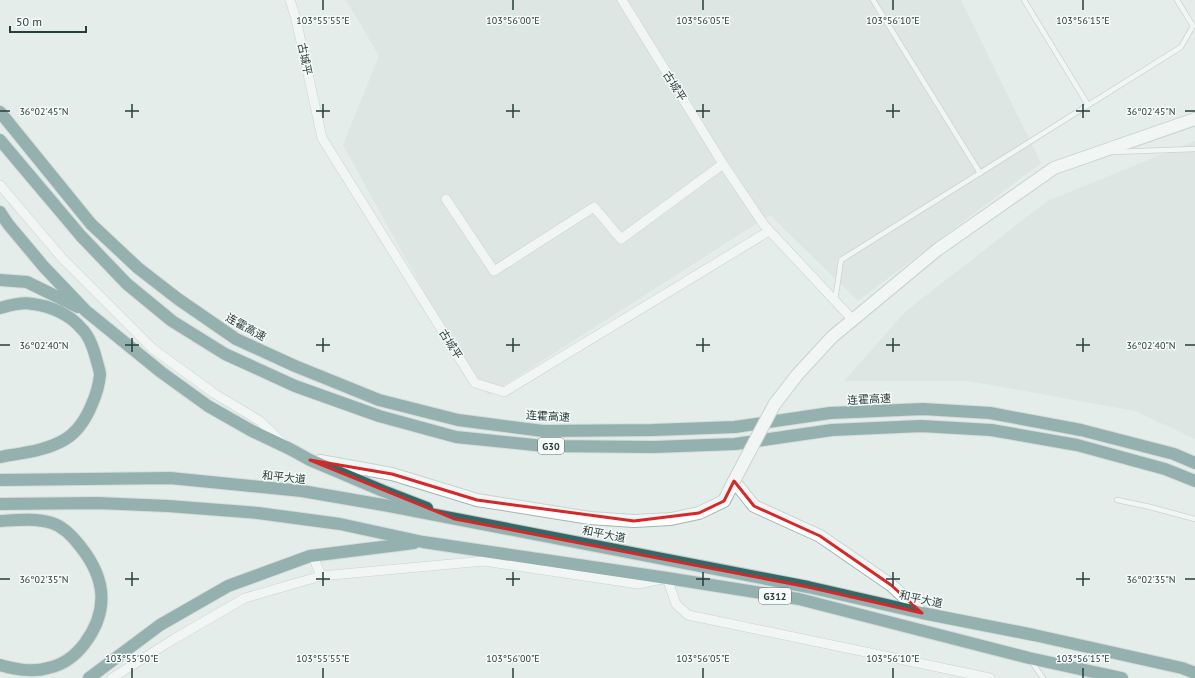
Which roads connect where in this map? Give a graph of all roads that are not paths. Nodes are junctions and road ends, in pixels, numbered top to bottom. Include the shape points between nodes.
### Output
1 (290, 0) edge
2 (622, 0) edge
3 (872, 0) edge
4 (1024, 0) edge
5 (1177, 0) edge
6 (1088, 105) junction
7 (0, 112) edge
8 (1195, 119) edge
9 (1, 141) edge
10 (1195, 149) edge
11 (1097, 153) junction
12 (723, 164) junction
13 (980, 173) junction
14 (0, 186) edge
15 (446, 199) dead end
16 (0, 212) edge
17 (769, 231) junction
18 (0, 280) edge
19 (835, 302) junction
20 (0, 308) edge
21 (86, 311) junction
22 (853, 320) junction
23 (290, 448) junction
24 (0, 457) edge
25 (310, 460) junction
26 (1195, 463) edge
27 (0, 480) edge
28 (734, 481) junction
29 (1195, 481) edge
30 (1117, 500) dead end
31 (0, 504) edge
32 (454, 519) junction
33 (1195, 519) edge
34 (0, 521) edge
35 (423, 542) junction
36 (314, 556) junction
37 (321, 576) junction
38 (667, 578) junction
39 (922, 613) junction
40 (1029, 658) junction
41 (0, 665) edge
42 (1195, 673) edge
43 (89, 677) edge
44 (112, 678) edge
45 (990, 678) edge
46 (1043, 678) edge
47 (1122, 678) edge

1 - 17 street, 古城平 via 322,138 475,383 504,392
2 - 12 street, 古城平
3 - 13 lane
4 - 6 lane
5 - 6 lane via 1193,26 1181,47
6 - 13 lane
7 - 26 highway, 连霍高速 / G30 via 91,224 138,268 178,299 236,339 380,400 458,420 543,431 735,428 830,414 923,409 990,413 1081,430 1174,454
8 - 11 main road
9 - 29 highway, G30 via 81,236 127,284 172,321 225,354 295,386 379,416 456,437 544,446 654,447 735,444 832,430 921,426 991,430 1077,445 1166,469
10 - 11 lane
11 - 22 main road via 1054,168 938,250
12 - 15 street via 621,239 594,207 494,272
12 - 17 street, 古城平
13 - 19 lane via 841,260
14 - 23 street via 62,258 153,349 215,394 260,421
16 - 21 highway via 44,267
17 - 19 street, 古城平
18 - 21 highway via 26,282
19 - 22 street, 古城平
20 - 24 highway via 32,304 52,308 65,315 82,328 92,346 100,374 97,393 82,425 66,439 49,447
21 - 23 highway via 161,372 208,406 252,431
22 - 28 main road, bridge via 832,337 774,405
23 - 25 highway
25 - 28 main road via 392,474 477,500 590,518 634,521 671,519 699,513 724,501
25 - 32 highway
27 - 32 highway, 和平大道 via 170,478 302,491
28 - 39 main road via 754,506 820,536 891,585
30 - 33 lane
31 - 35 highway via 98,503 258,513 340,524
32 - 39 highway, 和平大道 / G312 via 808,587
34 - 41 highway via 33,520 53,524 72,536 93,565 101,589 102,606 89,638 67,660 48,668 32,670
35 - 36 highway
35 - 38 highway, G312
36 - 37 street
36 - 43 highway via 228,586 160,625
37 - 38 street via 484,560 638,584
37 - 44 street via 245,598
38 - 40 highway, G312 via 799,599
38 - 45 street via 676,604 688,615
39 - 42 highway, 和平大道 / G312 via 1034,635
40 - 46 lane
40 - 47 highway, G312

